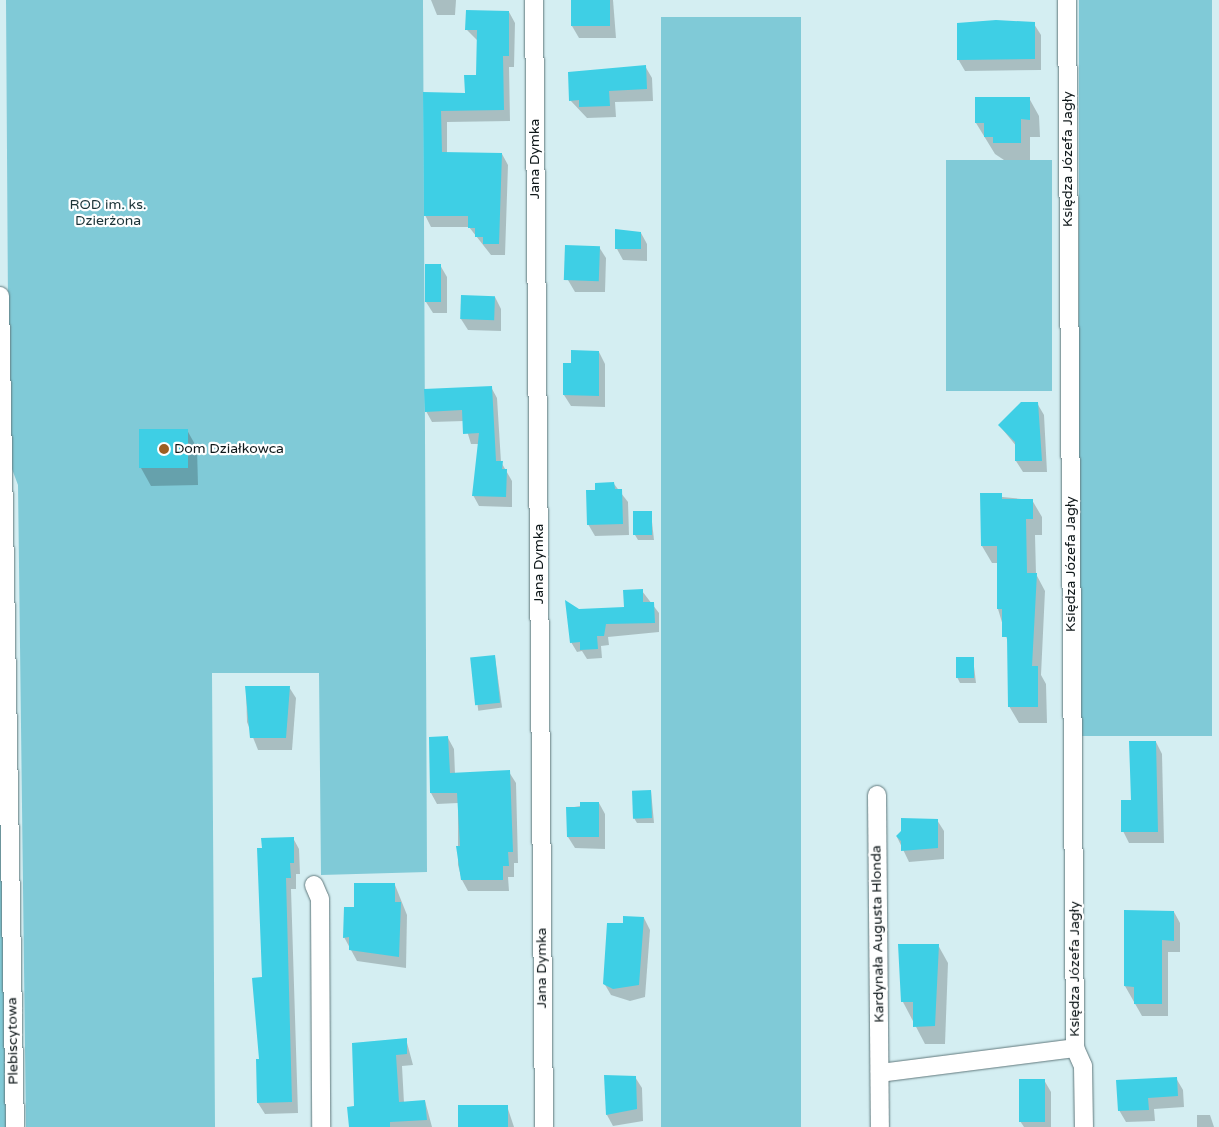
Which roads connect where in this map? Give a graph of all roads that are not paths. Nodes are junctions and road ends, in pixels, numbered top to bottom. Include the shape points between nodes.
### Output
1 (534, 0) edge
2 (1067, 0) edge
3 (0, 296) edge
4 (877, 795) dead end
5 (314, 885) dead end
6 (1075, 1048) junction
7 (880, 1073) junction
8 (15, 1127) edge
9 (321, 1127) edge
10 (544, 1127) edge
11 (880, 1127) edge
12 (1084, 1127) edge

1 - 10 street, Jana Dymka
2 - 6 street, Księdza Józefa Jagły
3 - 8 street, Plebiscytowa
4 - 7 street, Kardynała Augusta Hlonda
5 - 9 street via 320,899
6 - 7 street
6 - 12 street, Księdza Józefa Jagły via 1083,1066
7 - 11 street, Kardynała Augusta Hlonda

